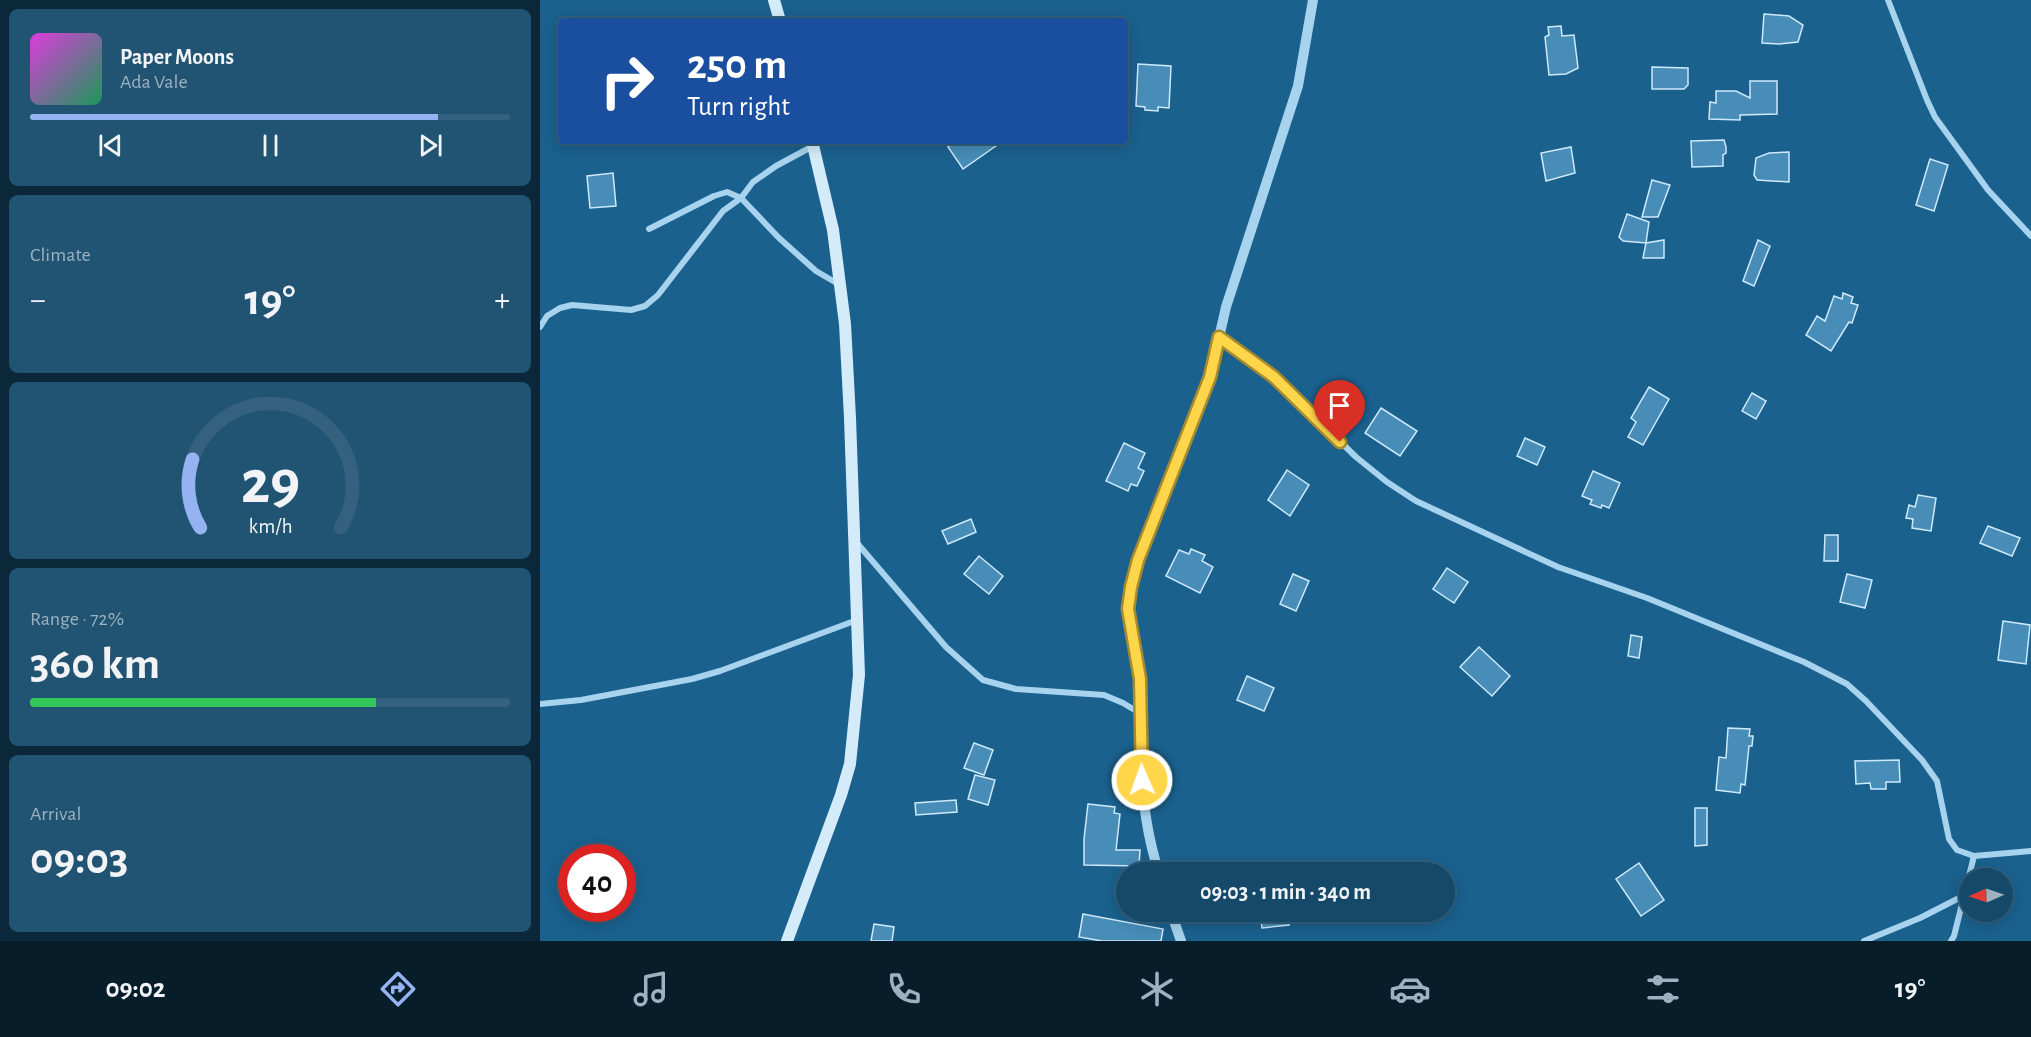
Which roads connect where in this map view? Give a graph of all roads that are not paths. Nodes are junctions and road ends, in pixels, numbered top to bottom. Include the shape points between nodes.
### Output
1 (774, 0) edge
2 (1313, 0) edge
3 (1888, 0) edge
4 (779, 18) edge
5 (810, 144) edge
6 (812, 144) edge
7 (741, 198) junction
8 (649, 229) dead end
9 (2031, 236) edge
10 (840, 286) junction
11 (540, 327) edge
12 (1219, 337) junction
13 (854, 541) junction
14 (857, 620) junction
15 (540, 704) edge
16 (1143, 715) junction
17 (2031, 851) edge
18 (1974, 856) junction
19 (1156, 862) edge
20 (1971, 868) edge
21 (1959, 898) edge
22 (1959, 917) edge
23 (1174, 922) edge
24 (787, 941) edge
25 (1181, 941) edge
26 (1864, 941) edge
27 (1951, 941) edge

1 - 4 main road
2 - 12 street via 1298,86
3 - 9 street via 1935,117 1988,190
5 - 7 street via 753,182
6 - 10 main road via 833,230
7 - 8 street via 727,192 714,196
7 - 10 street via 816,271
7 - 11 street via 723,211 658,295 645,306 631,310 573,305 547,316
10 - 13 main road
12 - 16 street via 1210,377 1131,587 1128,609
12 - 18 street via 1274,377 1356,457 1416,501 1558,567 1647,598 1804,662 1847,684 1922,760 1937,781 1949,839 1957,850
13 - 14 main road
13 - 16 street via 946,647 983,680 1016,689 1104,695
14 - 15 street via 720,671 581,700
14 - 24 main road via 858,675 850,764
16 - 19 street via 1144,802
17 - 18 street
18 - 20 street
21 - 26 street
22 - 27 street
23 - 25 street

